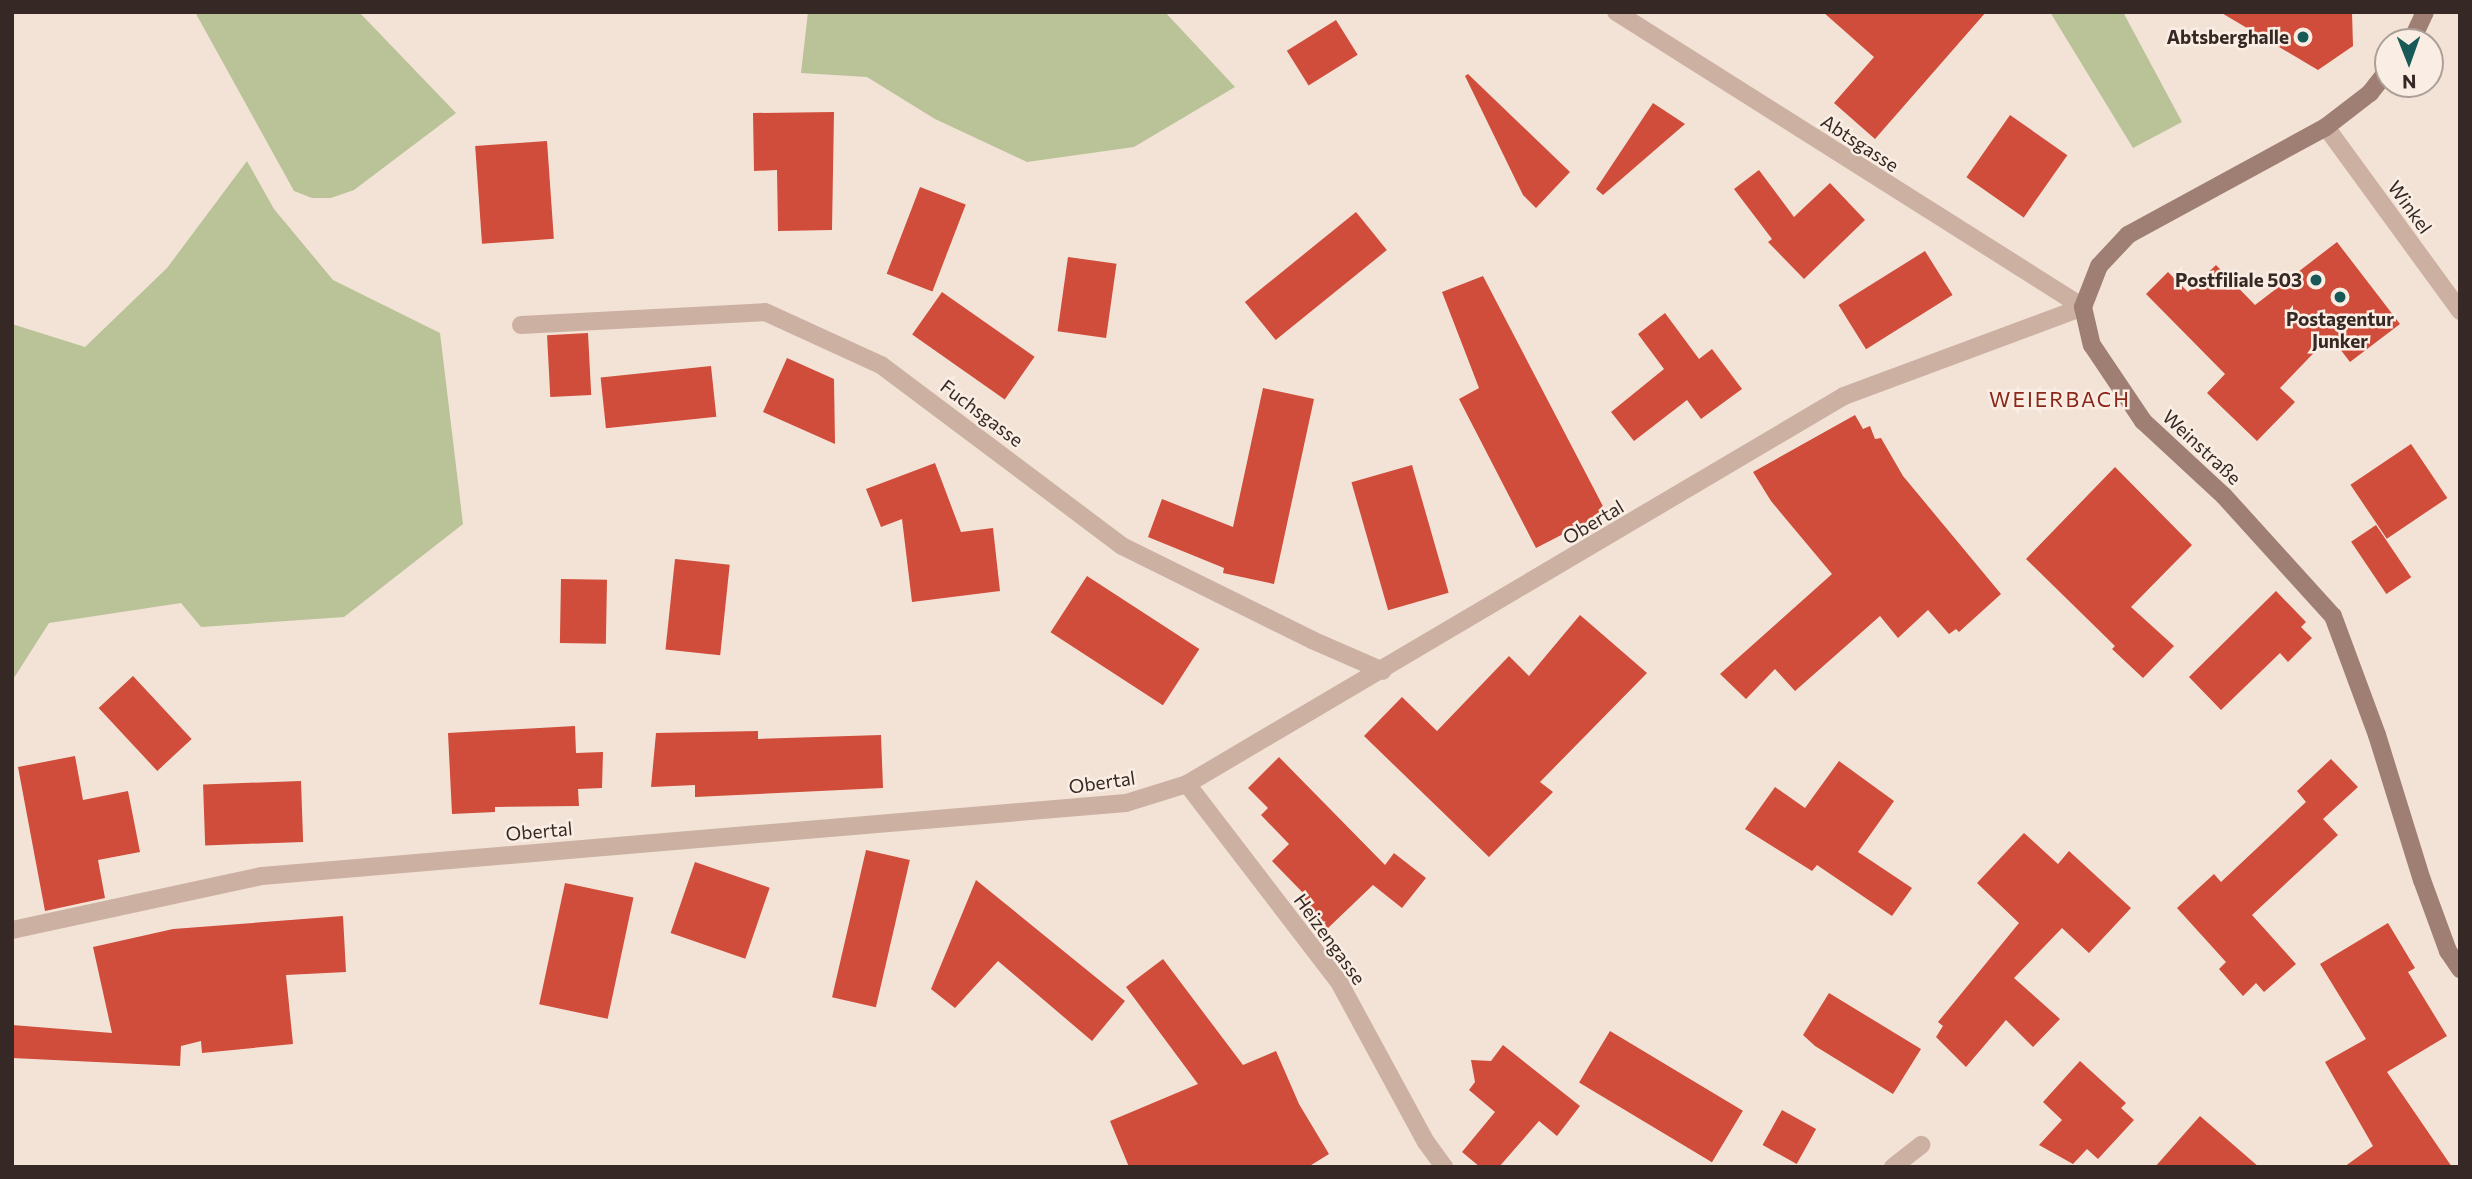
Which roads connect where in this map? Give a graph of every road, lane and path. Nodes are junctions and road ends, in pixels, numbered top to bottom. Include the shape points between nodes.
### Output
1 (1616, 12) edge
2 (2425, 12) edge
3 (2418, 28) edge
4 (2374, 88) edge
5 (2326, 127) junction
6 (2083, 307) junction
7 (2460, 311) edge
8 (521, 325) dead end
9 (1383, 671) junction
10 (1187, 784) junction
11 (12, 930) edge
12 (2460, 969) edge
13 (1921, 1145) dead end
14 (1444, 1167) edge
15 (1893, 1167) edge

1 - 6 street, Abtsgasse
2 - 3 street
4 - 5 street
5 - 6 street via 2128,235 2099,266
5 - 7 street, Winkel
6 - 9 street, Obertal via 1844,396
6 - 12 street, Weinstraße via 2092,345 2143,421 2224,496 2333,616 2377,735 2422,880 2448,951
8 - 9 street, Fuchsgasse via 765,312 881,365 1122,546
9 - 10 street, Obertal
10 - 11 street, Obertal via 1126,803 262,876
10 - 14 street, Heizengasse via 1339,982
13 - 15 street

